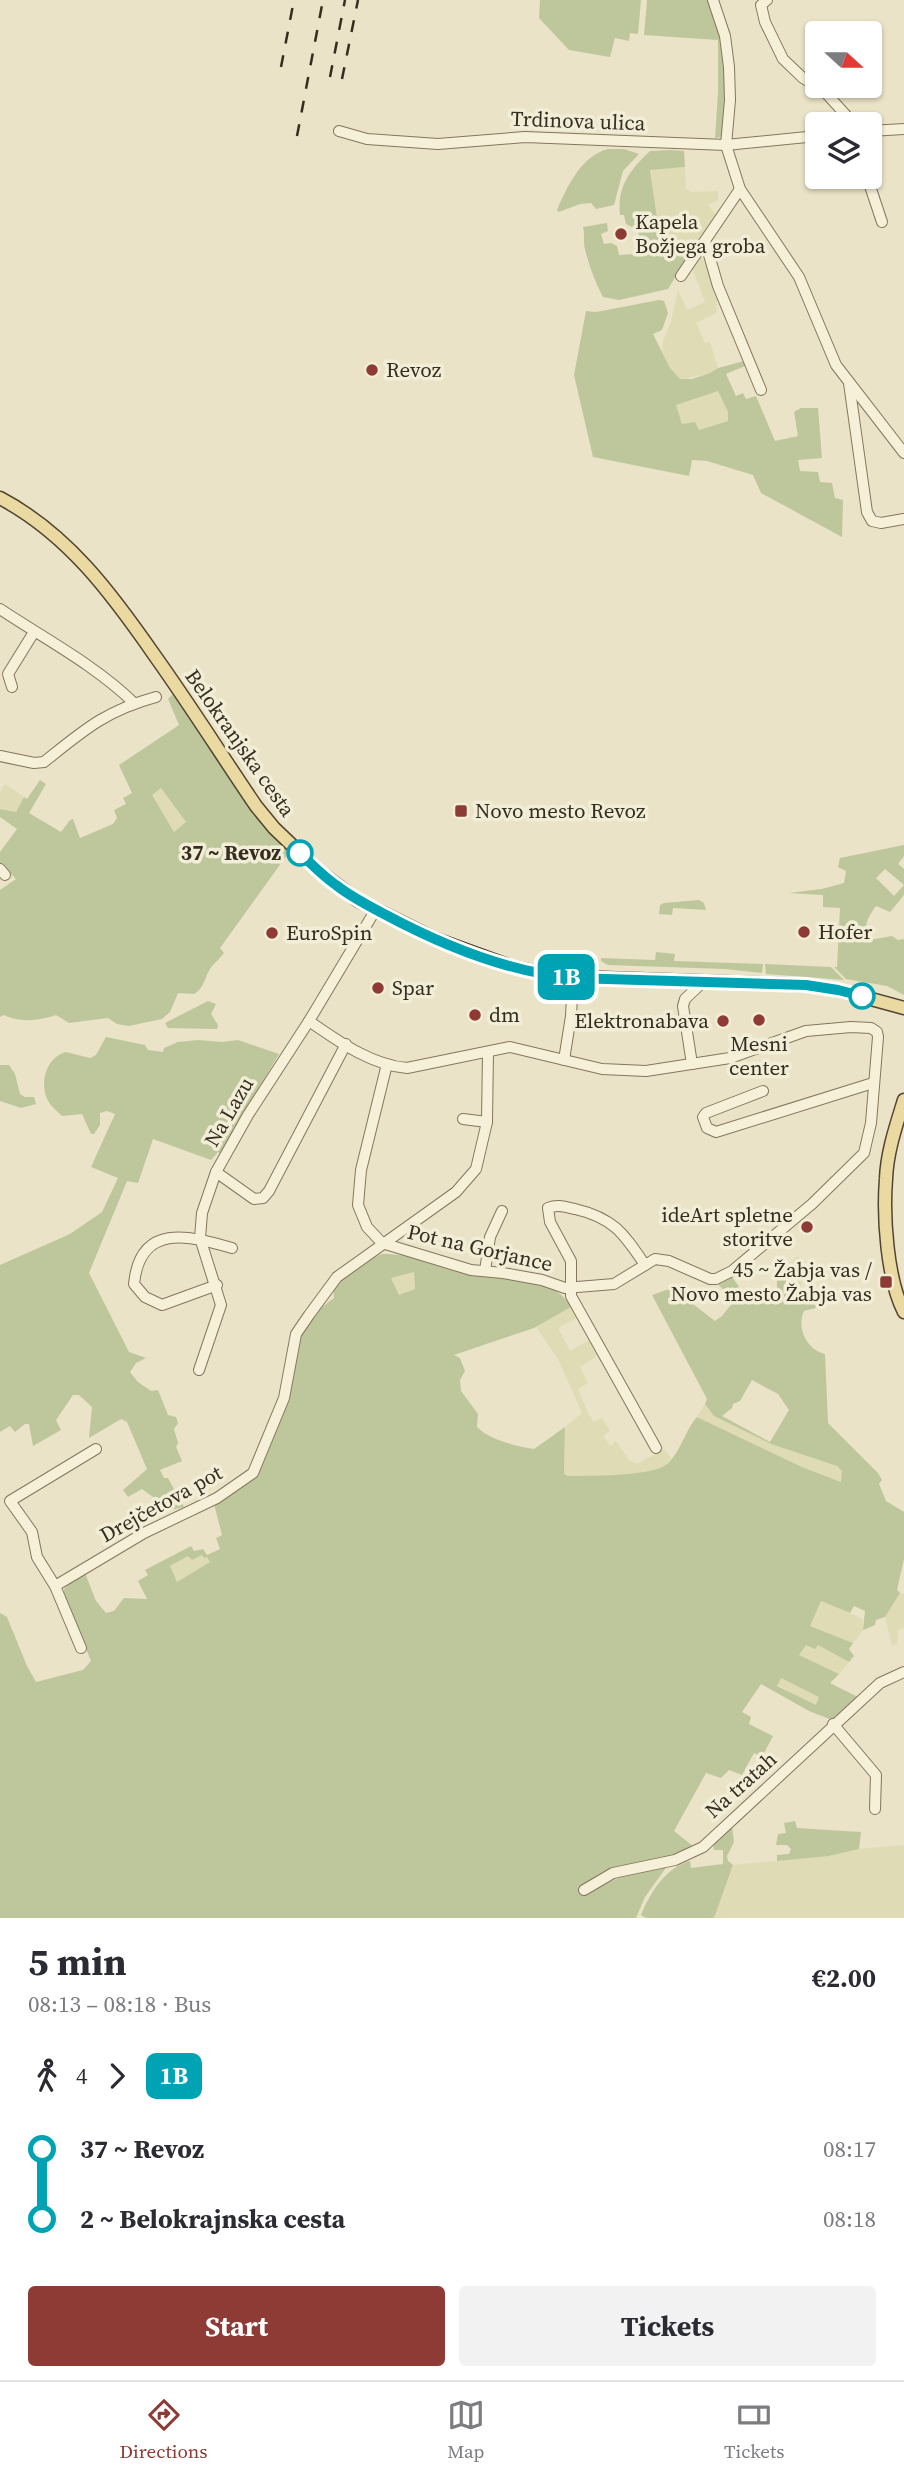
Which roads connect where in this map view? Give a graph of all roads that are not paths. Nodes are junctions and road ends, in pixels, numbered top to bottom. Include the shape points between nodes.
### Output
1 (713, 0) edge
2 (767, 0) edge
3 (843, 112) edge
4 (904, 129) edge
5 (882, 130) edge
6 (339, 131) dead end
7 (805, 137) edge
8 (726, 145) junction
9 (740, 189) junction
10 (871, 189) edge
11 (882, 222) dead end
12 (705, 241) junction
13 (681, 276) dead end
14 (849, 383) junction
15 (761, 390) dead end
16 (904, 453) edge
17 (0, 498) edge
18 (904, 519) edge
19 (0, 609) edge
20 (34, 632) junction
21 (12, 687) dead end
22 (156, 697) dead end
23 (134, 703) junction
24 (0, 756) edge
25 (376, 909) junction
26 (573, 978) junction
27 (703, 982) junction
28 (904, 1009) edge
29 (309, 1021) junction
30 (346, 1044) junction
31 (488, 1052) junction
32 (564, 1060) junction
33 (387, 1065) junction
34 (692, 1065) junction
35 (873, 1083) junction
36 (763, 1091) dead end
37 (904, 1100) edge
38 (463, 1119) dead end
39 (487, 1122) junction
40 (216, 1172) junction
41 (502, 1211) dead end
42 (200, 1238) junction
43 (382, 1243) junction
44 (232, 1248) dead end
45 (645, 1265) junction
46 (485, 1271) junction
47 (217, 1285) junction
48 (570, 1287) junction
49 (904, 1312) edge
50 (199, 1370) dead end
51 (656, 1448) dead end
52 (96, 1449) dead end
53 (55, 1586) junction
54 (81, 1648) dead end
55 (904, 1672) edge
56 (833, 1724) junction
57 (875, 1809) dead end
58 (584, 1890) dead end

1 - 8 street via 729,67
2 - 3 street via 761,5 765,22 783,60
4 - 5 street
6 - 8 street, Trdinova ulica via 367,139 438,144 524,137
7 - 8 street, Trdinova ulica
8 - 9 street
9 - 12 street
9 - 14 street via 799,277 836,365
10 - 11 street
12 - 13 street
12 - 15 street via 718,286
14 - 16 street
14 - 18 street via 867,512 872,521 881,523
17 - 25 main road, Belokranjska cesta via 52,531 75,552 128,618 274,828 336,886
19 - 20 street
20 - 21 street via 8,674
20 - 23 street via 110,681
22 - 23 street
23 - 24 street via 96,720 44,762
25 - 26 main road, Belokranjska cesta via 482,957
25 - 29 street, Na Lazu
26 - 27 main road, Belokranjska cesta
26 - 32 street
27 - 28 main road, Belokranjska cesta via 806,985
27 - 34 street via 683,1006
29 - 30 street
29 - 40 street, Na Lazu
30 - 33 street
30 - 40 street, Na Lazu via 263,1198 254,1199
31 - 32 street via 510,1047
31 - 33 street via 416,1068
31 - 39 street
32 - 34 street via 595,1068 646,1071
33 - 43 street via 361,1170 358,1205 367,1227
34 - 35 street via 730,1058 806,1031 871,1028 878,1037
35 - 36 street via 716,1132 707,1128 706,1113
35 - 45 street via 864,1153 732,1271 710,1279 669,1261 655,1259
37 - 49 main road via 886,1180 888,1253
38 - 39 street
39 - 43 street via 476,1169 456,1192
40 - 42 street via 202,1213
41 - 46 street via 490,1237
42 - 44 street
42 - 47 street
42 - 47 street via 160,1239 145,1249 134,1284 145,1297 162,1305
43 - 46 street, Pot na Gorjance
43 - 53 street, Drejčetova pot via 337,1277 296,1334 284,1398 253,1473 217,1498 144,1533
45 - 48 street, Pot na Gorjance via 614,1284
45 - 48 street via 621,1231 608,1221 556,1205 548,1208 548,1213 571,1261
46 - 48 street, Pot na Gorjance
47 - 50 street via 221,1305
48 - 51 street, Pot na Gorjance
52 - 53 street via 10,1501 32,1532 37,1557
53 - 54 street
55 - 56 street, Na tratah via 880,1683
56 - 57 street via 876,1776
56 - 58 street, Na tratah via 703,1847 675,1860 613,1872

